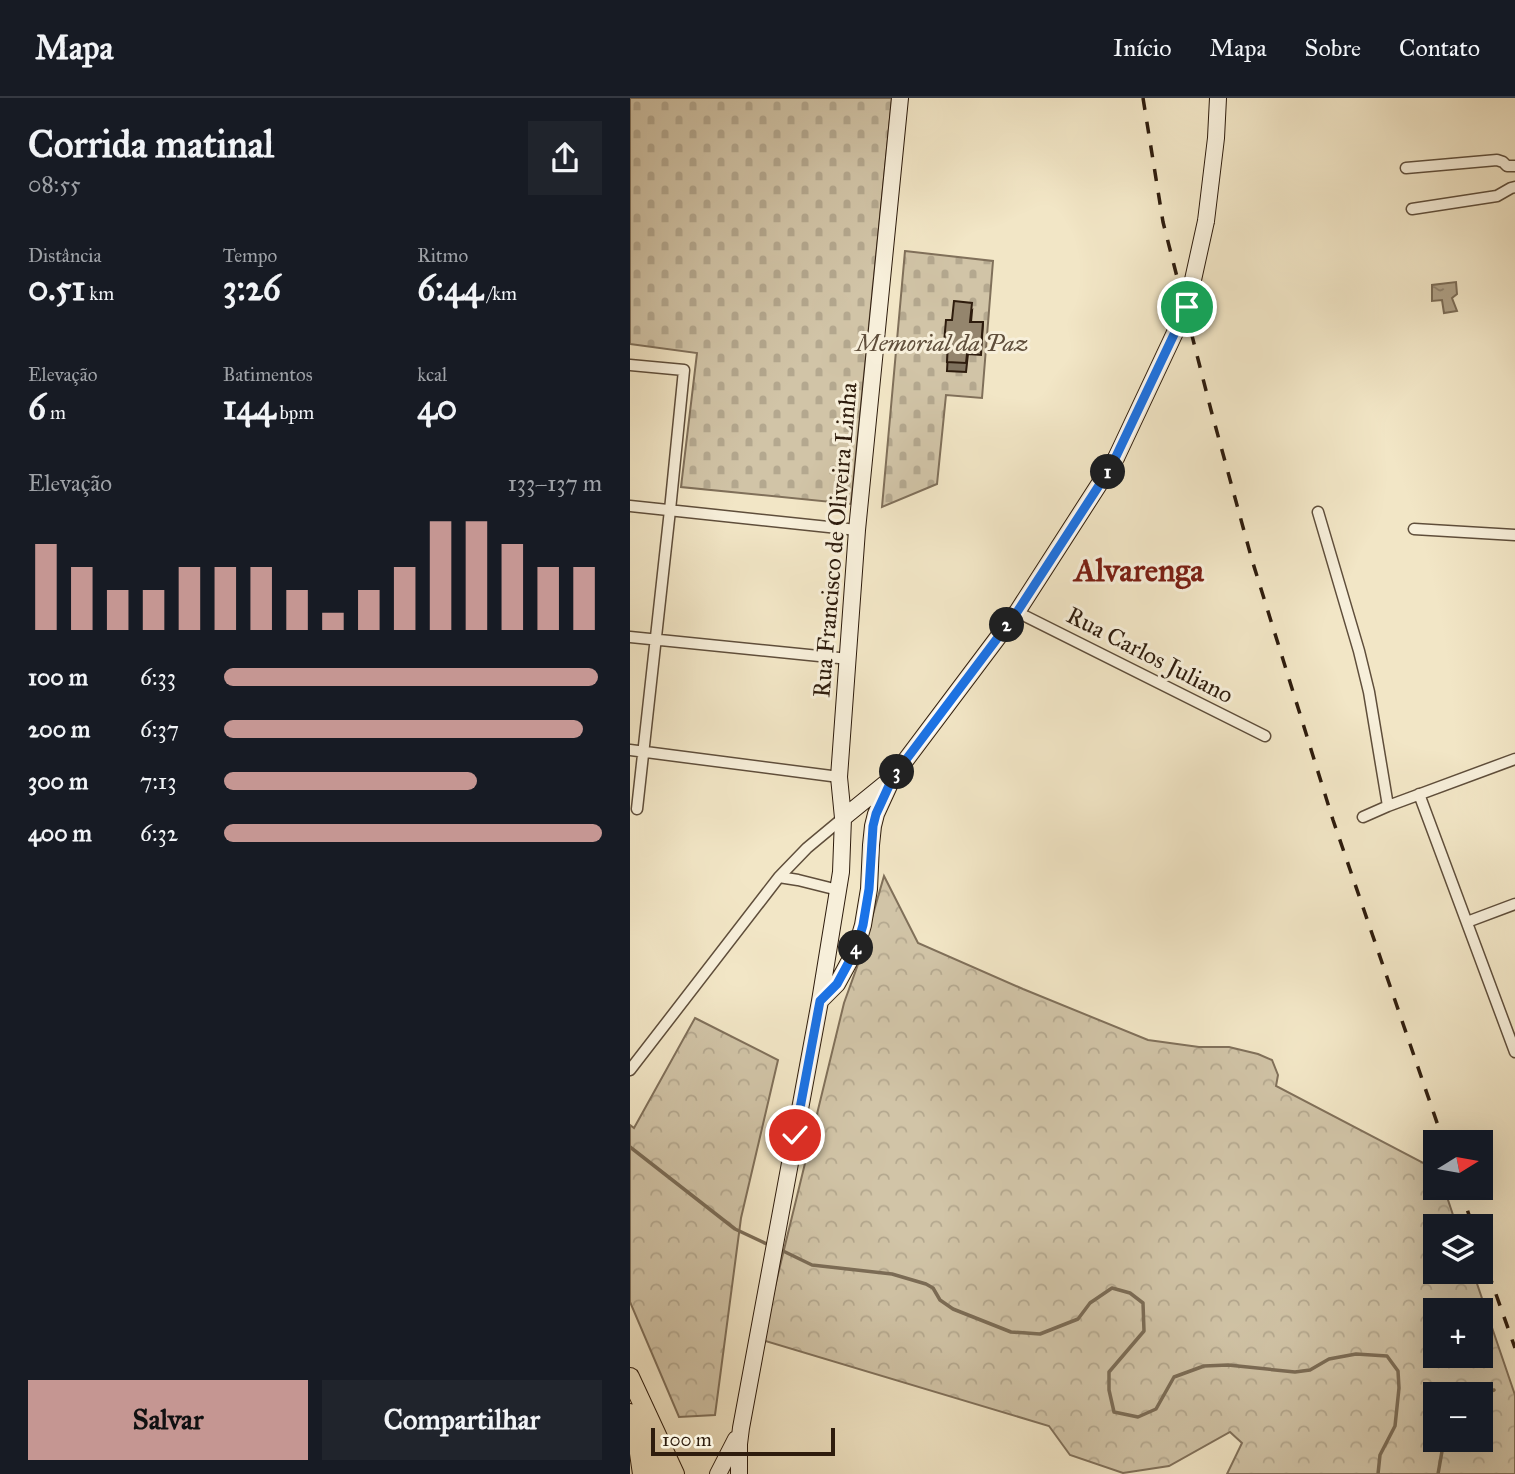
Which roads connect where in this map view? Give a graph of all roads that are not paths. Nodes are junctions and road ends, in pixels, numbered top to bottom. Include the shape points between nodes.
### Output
1 (900, 98) edge
2 (1218, 98) edge
3 (1511, 166) edge
4 (1406, 168) dead end
5 (1513, 187) edge
6 (1412, 209) dead end
7 (630, 365) edge
8 (630, 506) edge
9 (670, 510) junction
10 (1318, 512) dead end
11 (1414, 529) dead end
12 (857, 530) junction
13 (1515, 535) edge
14 (1017, 612) junction
15 (630, 637) edge
16 (654, 639) junction
17 (849, 659) junction
18 (1265, 736) dead end
19 (630, 750) edge
20 (643, 751) junction
21 (1515, 759) edge
22 (839, 776) junction
23 (893, 777) junction
24 (1419, 794) junction
25 (1388, 806) junction
26 (637, 809) dead end
27 (1363, 817) dead end
28 (843, 818) junction
29 (779, 877) junction
30 (869, 889) junction
31 (838, 890) junction
32 (1515, 904) edge
33 (1468, 922) junction
34 (820, 1001) junction
35 (1514, 1048) edge
36 (630, 1070) edge
37 (630, 1377) edge
38 (632, 1417) edge
39 (741, 1428) junction
40 (663, 1466) edge
41 (642, 1474) edge
42 (675, 1474) edge
43 (682, 1474) edge
44 (718, 1474) edge
45 (739, 1474) edge

1 - 12 main road, Rua Francisco de Oliveira Linha
2 - 14 main road, bridge via 1206,221 1187,307 1116,458
3 - 4 street via 1497,160
3 - 5 street
5 - 6 street via 1497,196
7 - 9 street via 684,370
8 - 9 street
9 - 12 street
9 - 16 street
10 - 25 street via 1369,692
11 - 13 street
12 - 17 main road, Rua Francisco de Oliveira Linha
14 - 18 street, Rua Carlos Juliano
14 - 23 main road
15 - 16 street
16 - 17 street
16 - 20 street
17 - 22 main road, Rua Francisco de Oliveira Linha
19 - 20 street
20 - 22 street
20 - 26 street
21 - 24 street
22 - 28 main road, Rua Francisco de Oliveira Linha
23 - 28 main road
23 - 30 main road via 873,826
24 - 25 street
24 - 33 street
25 - 27 street
28 - 29 street
28 - 31 main road, Rua Francisco de Oliveira Linha
29 - 31 street
29 - 36 street
30 - 31 main road
30 - 34 main road via 856,949 837,984
31 - 34 main road, Rua Francisco de Oliveira Linha
32 - 33 street
33 - 35 street
34 - 39 main road, Rua Francisco de Oliveira Linha
37 - 40 main road
38 - 40 main road
38 - 41 main road
39 - 44 main road
39 - 45 main road
40 - 42 main road
40 - 43 main road

